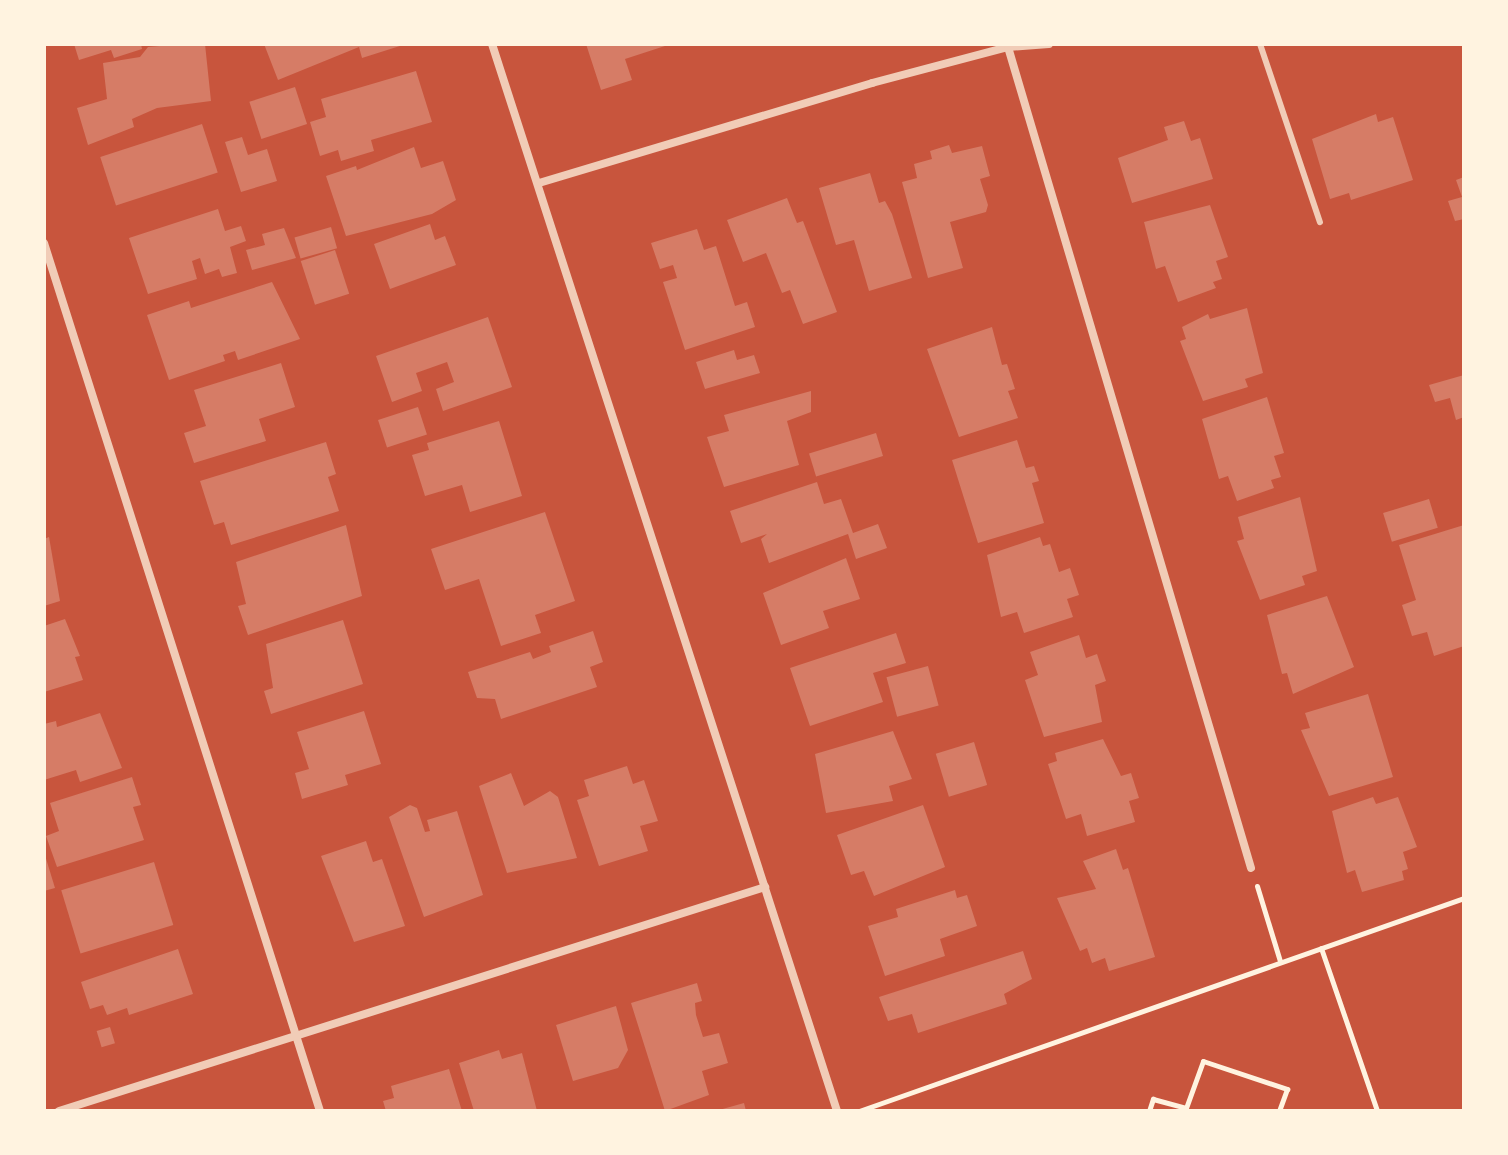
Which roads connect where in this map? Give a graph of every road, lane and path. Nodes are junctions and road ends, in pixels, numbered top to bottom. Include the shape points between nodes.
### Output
1 (492, 44) edge
2 (1049, 44) edge
3 (1260, 44) edge
4 (1008, 47) junction
5 (539, 183) junction
6 (1320, 222) dead end
7 (44, 243) edge
8 (1251, 868) joint
9 (765, 887) junction
10 (1464, 898) edge
11 (1321, 948) junction
12 (1280, 961) junction
13 (296, 1037) junction
14 (872, 1109) edge
15 (59, 1111) edge
16 (320, 1111) edge
17 (837, 1111) edge
18 (858, 1111) edge
19 (1149, 1111) edge
20 (1279, 1111) edge
21 (1377, 1111) edge

1 - 5 street
2 - 4 street
3 - 6 lane
4 - 5 street
4 - 8 street
5 - 9 street
7 - 13 street
8 - 12 path
9 - 13 street
9 - 17 street
10 - 11 path
11 - 12 path
11 - 21 path
12 - 14 path
13 - 15 street
13 - 16 street
14 - 18 path
19 - 20 path via 1153,1099 1186,1108 1203,1061 1287,1089

